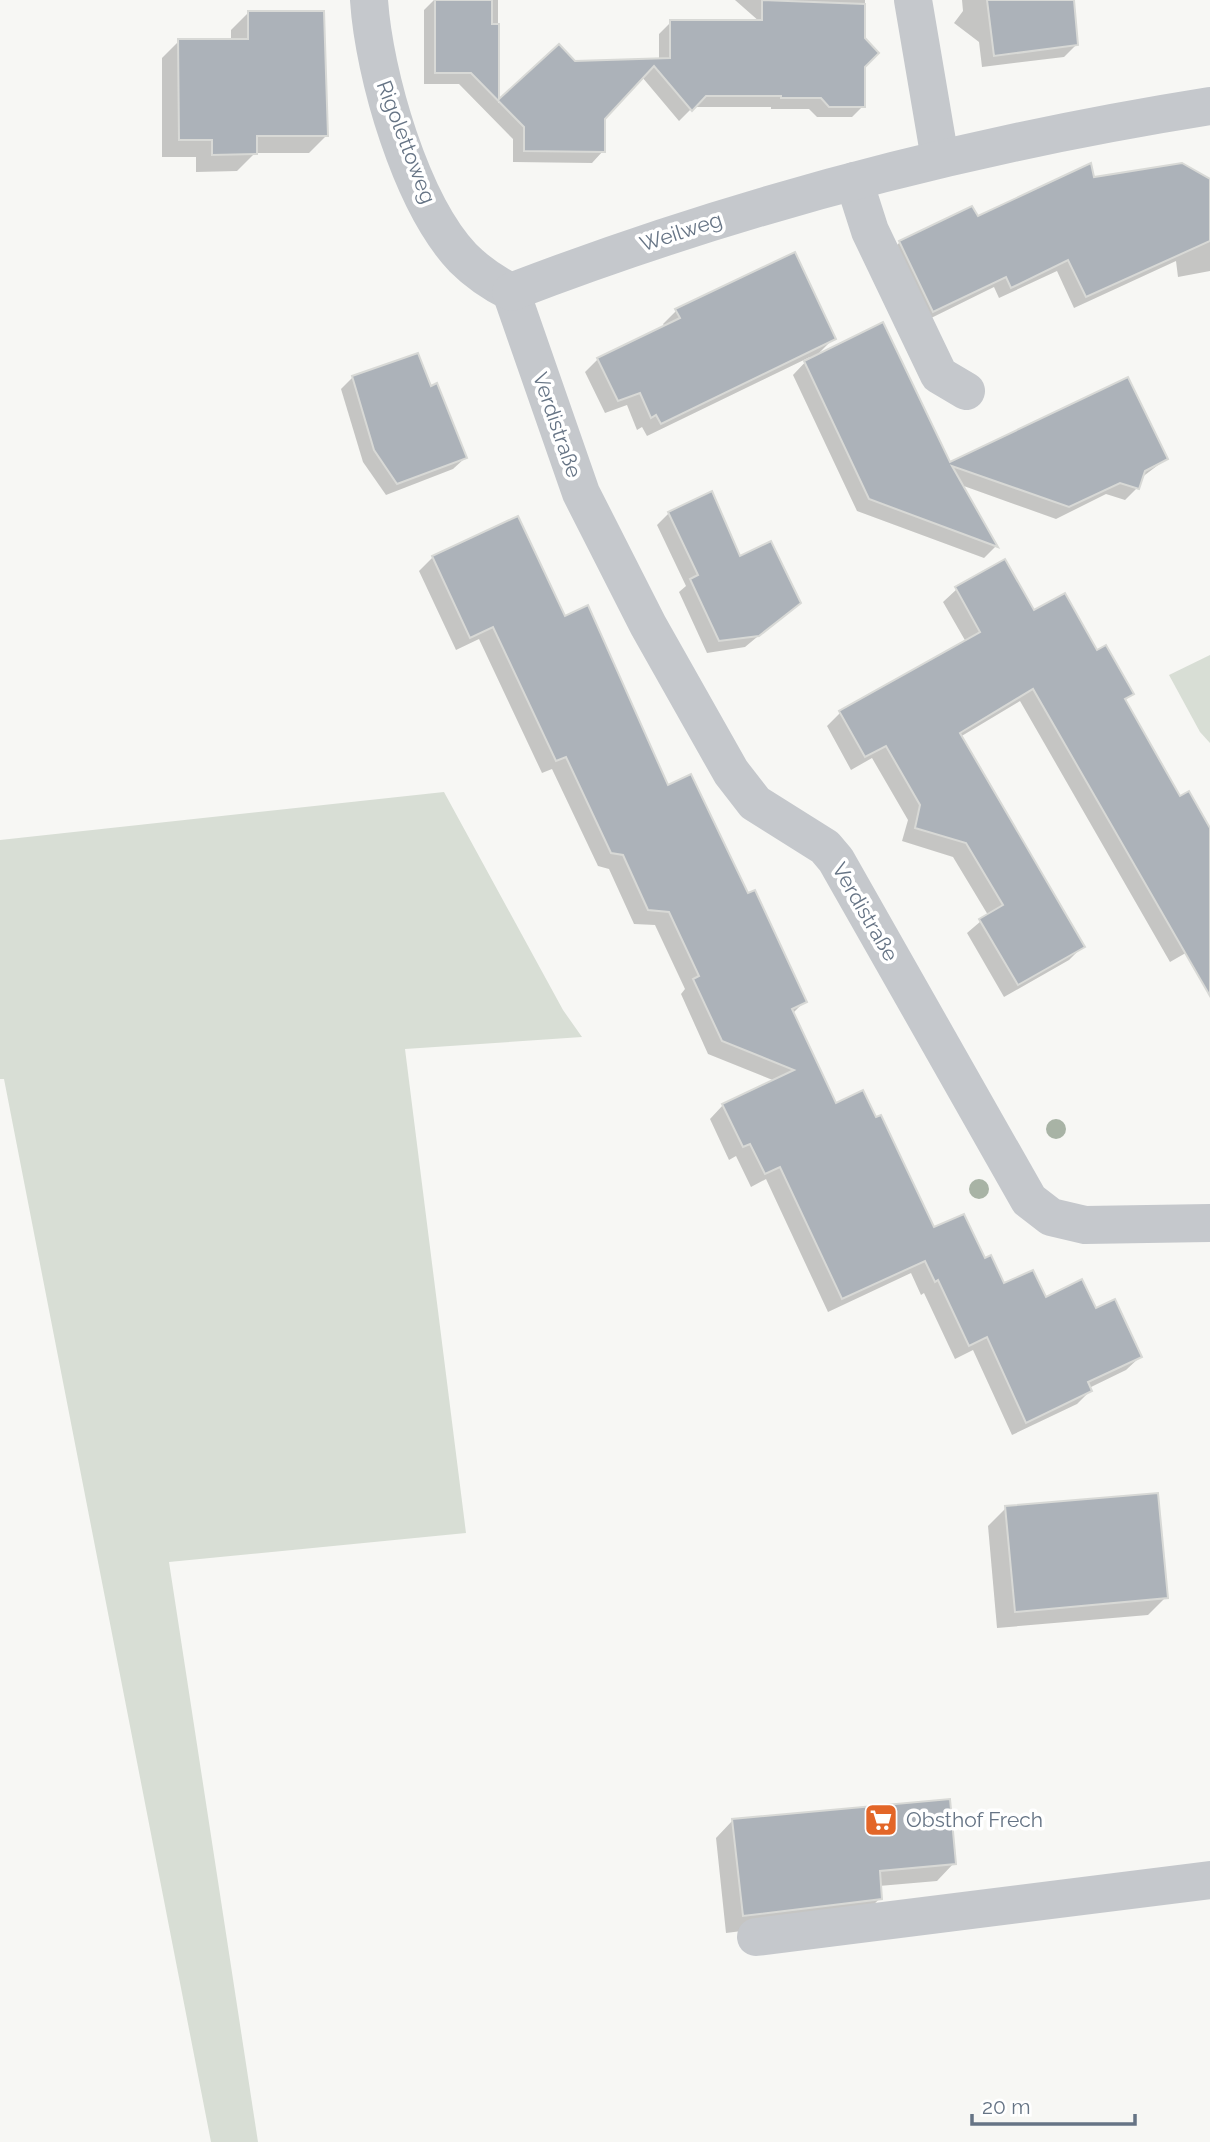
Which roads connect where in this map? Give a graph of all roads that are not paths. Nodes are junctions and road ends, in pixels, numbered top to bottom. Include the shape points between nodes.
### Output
1 (369, 0) edge
2 (913, 0) edge
3 (1210, 106) edge
4 (940, 159) junction
5 (854, 181) junction
6 (511, 292) junction
7 (966, 391) dead end
8 (1210, 1223) edge
9 (1210, 1880) edge
10 (756, 1937) dead end

1 - 6 street, Rigolettoweg via 392,114 426,199 462,257
2 - 4 street
3 - 4 street, Weilweg
4 - 5 street, Weilweg
5 - 6 street, Weilweg via 688,228
5 - 7 street via 870,231 939,375
6 - 8 street, Verdistraße via 581,493 731,772 755,803 825,847 836,860 1029,1200 1051,1217 1085,1224
9 - 10 street

